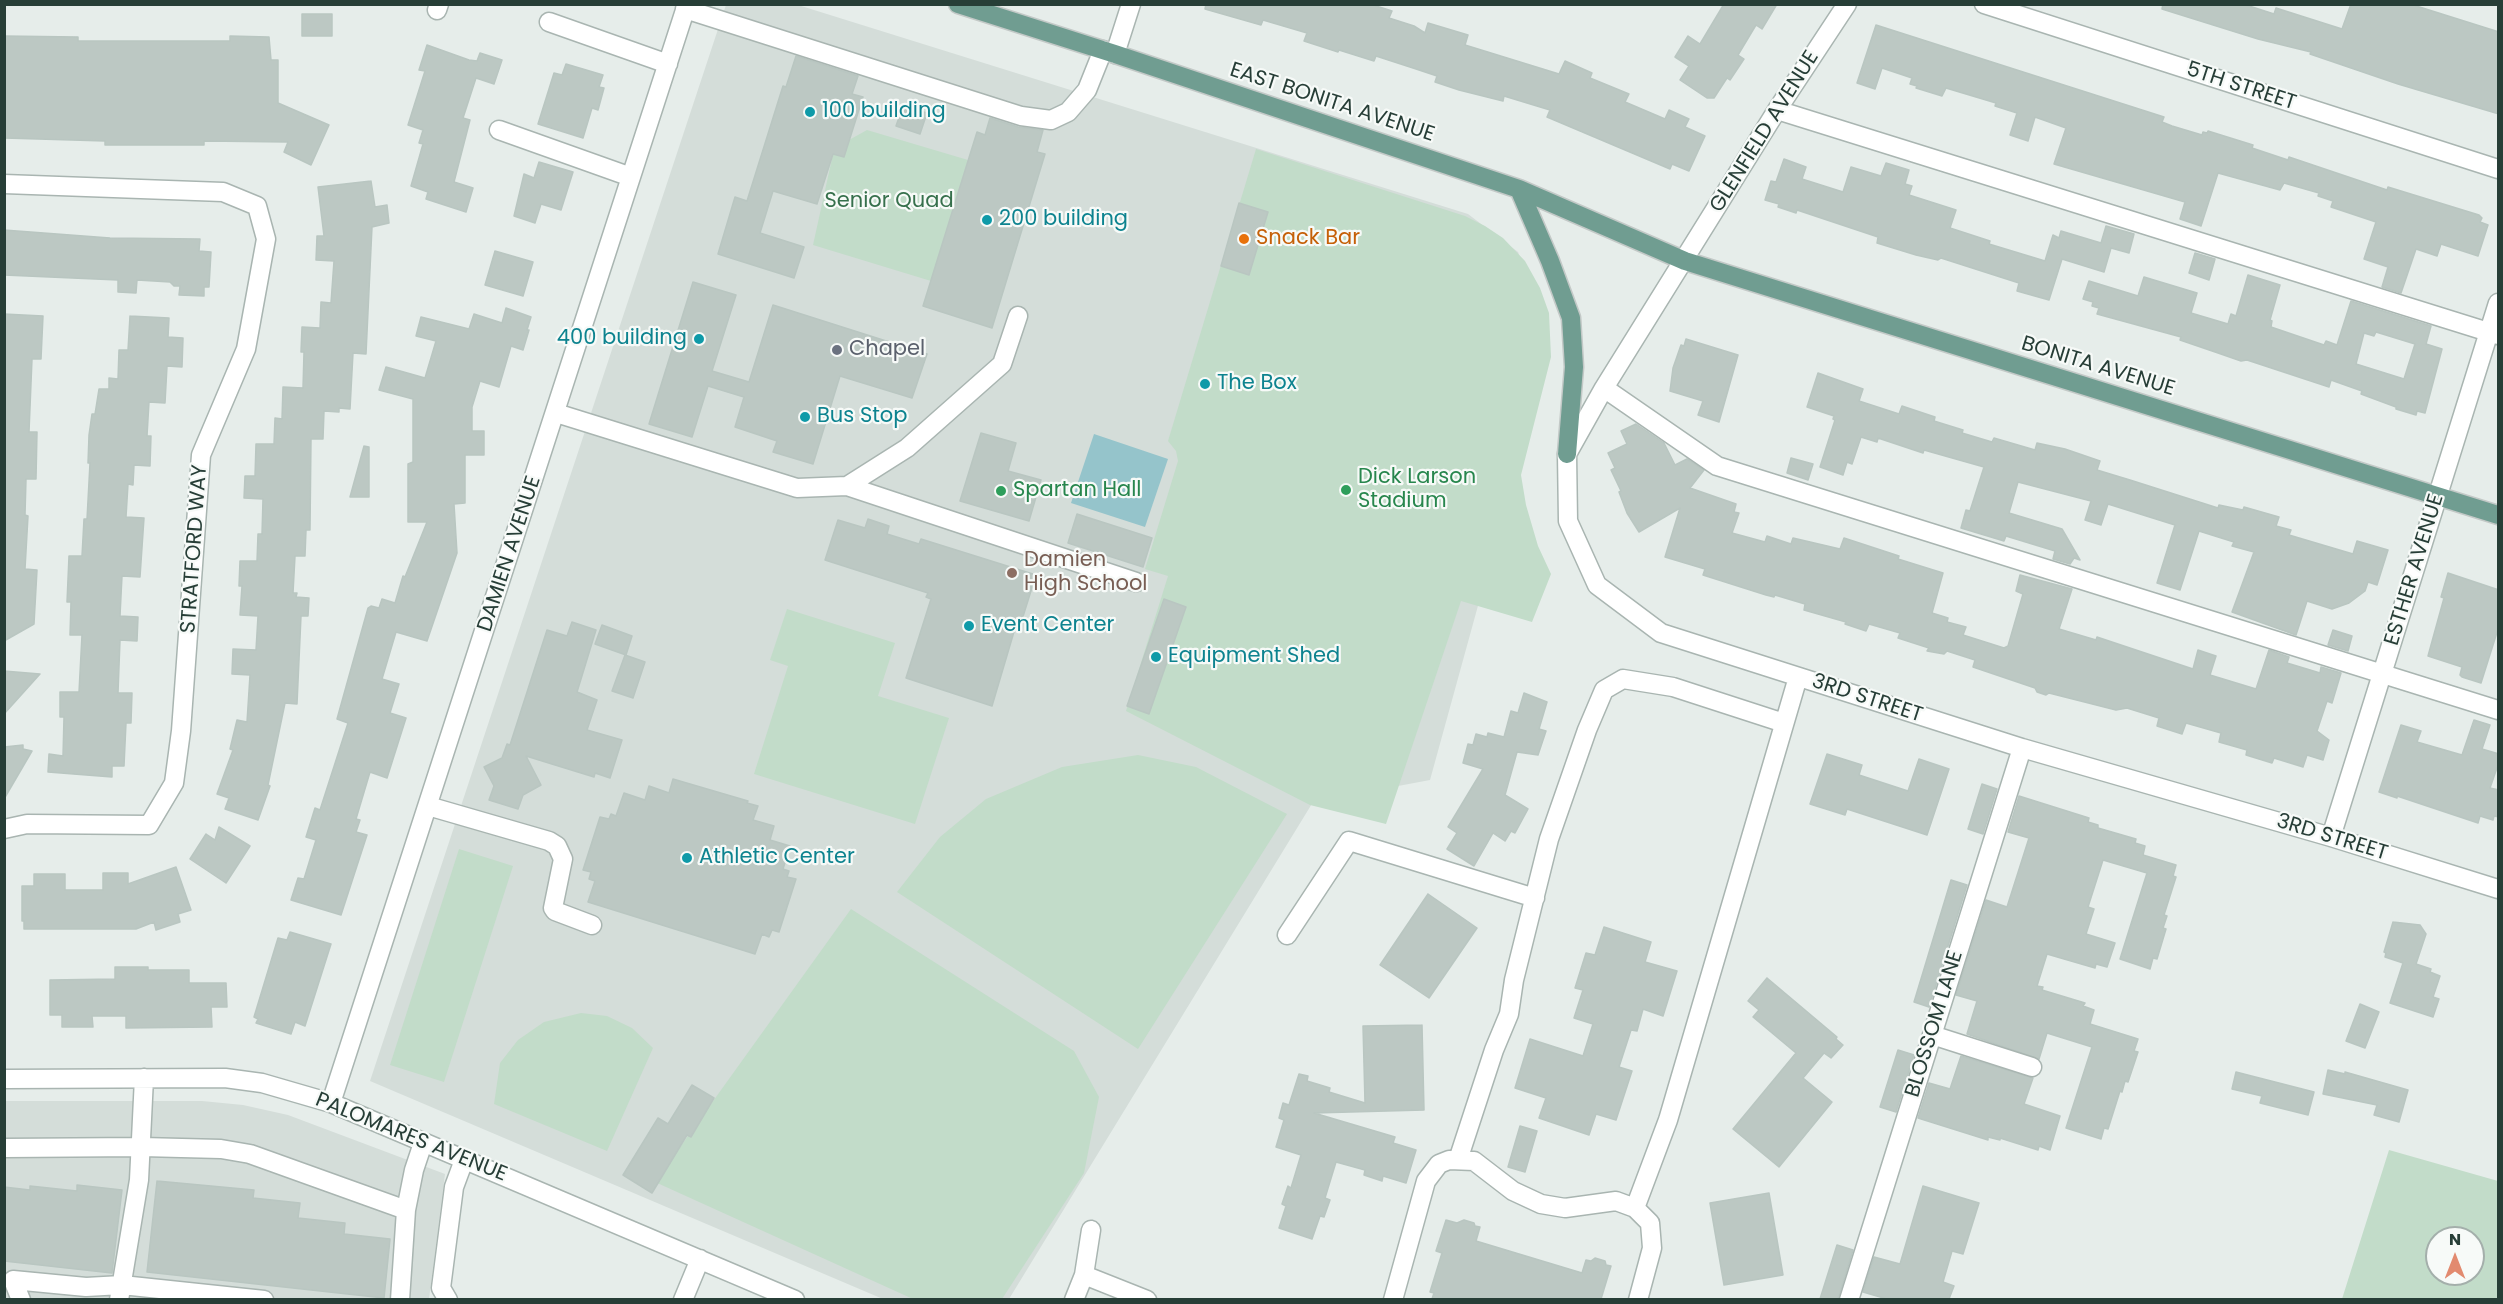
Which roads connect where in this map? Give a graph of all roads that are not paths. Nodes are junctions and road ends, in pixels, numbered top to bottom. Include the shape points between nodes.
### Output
1 (958, 4) edge
2 (1131, 4) edge
3 (1847, 4) edge
4 (1984, 4) edge
5 (686, 7) edge
6 (549, 22) dead end
7 (1109, 52) junction
8 (668, 64) junction
9 (1777, 110) junction
10 (499, 130) dead end
11 (2499, 169) edge
12 (631, 177) junction
13 (4, 184) edge
14 (1519, 189) junction
15 (1685, 261) junction
16 (2499, 303) edge
17 (1018, 316) dead end
18 (2494, 333) edge
19 (1604, 388) junction
20 (556, 413) junction
21 (1567, 454) junction
22 (847, 486) junction
23 (2438, 496) junction
24 (2499, 515) edge
25 (1136, 582) dead end
26 (2382, 675) junction
27 (1798, 677) junction
28 (2499, 710) edge
29 (1784, 723) junction
30 (2022, 748) junction
31 (428, 806) junction
32 (4, 829) edge
33 (2331, 837) junction
34 (2499, 889) edge
35 (1535, 898) junction
36 (592, 925) dead end
37 (1287, 935) dead end
38 (1932, 1035) junction
39 (2032, 1067) dead end
40 (144, 1078) junction
41 (4, 1079) edge
42 (331, 1103) junction
43 (423, 1143) junction
44 (142, 1147) junction
45 (4, 1148) edge
46 (464, 1160) junction
47 (1458, 1160) junction
48 (1635, 1208) junction
49 (406, 1210) junction
50 (1091, 1230) dead end
51 (700, 1259) junction
52 (1084, 1275) junction
53 (121, 1292) edge
54 (21, 1299) edge
55 (264, 1299) edge
56 (399, 1299) edge
57 (448, 1299) edge
58 (683, 1299) edge
59 (795, 1299) edge
60 (1074, 1299) edge
61 (1147, 1299) edge
62 (1393, 1299) edge
63 (1638, 1299) edge
64 (1849, 1299) edge

1 - 7 main road, EAST BONITA AVENUE
2 - 7 street
3 - 9 street, GLENFIELD AVENUE
4 - 11 street, 5TH STREET
5 - 7 street via 1021,116 1051,120 1068,112 1087,90
5 - 8 street, DAMIEN AVENUE
6 - 8 street
7 - 14 main road, EAST BONITA AVENUE
8 - 12 street, DAMIEN AVENUE
9 - 15 street, GLENFIELD AVENUE
9 - 18 street
10 - 12 street
12 - 20 street, DAMIEN AVENUE
13 - 32 street, STRATFORD WAY via 223,192 257,206 266,239 246,349 201,455 174,783 149,825 27,824
14 - 15 main road, EAST BONITA AVENUE
14 - 21 main road via 1571,318 1574,367
15 - 19 street
15 - 23 main road, BONITA AVENUE
16 - 18 street, ESTHER AVENUE
17 - 22 street via 1002,364 907,448
18 - 23 street, ESTHER AVENUE
19 - 21 street
19 - 26 street via 1718,466
20 - 22 street via 797,488
20 - 31 street, DAMIEN AVENUE
21 - 27 street, 3RD STREET via 1568,520 1597,585 1661,633
22 - 25 street
23 - 24 main road, BONITA AVENUE
23 - 26 street, ESTHER AVENUE
26 - 28 street
26 - 33 street, ESTHER AVENUE
27 - 29 street
27 - 30 street, 3RD STREET
29 - 35 street via 1673,687 1623,679 1604,690 1549,838
29 - 48 street via 1668,1120
30 - 33 street, 3RD STREET
30 - 38 street, BLOSSOM LANE
31 - 36 street via 557,846 563,859 553,908
31 - 42 street, DAMIEN AVENUE
33 - 34 street, 3RD STREET
35 - 37 street via 1350,841
35 - 47 street via 1509,1014
38 - 39 street
38 - 64 street, BLOSSOM LANE
40 - 41 street, PALOMARES AVENUE
40 - 42 street, PALOMARES AVENUE via 225,1078 262,1083
40 - 44 street
42 - 43 street, PALOMARES AVENUE
43 - 46 street, PALOMARES AVENUE
43 - 49 street
44 - 45 street
44 - 49 street via 221,1149 250,1154
44 - 53 street
46 - 51 street, PALOMARES AVENUE
46 - 57 street via 454,1187 441,1288
47 - 48 street via 1474,1161 1513,1191 1541,1204 1565,1208 1616,1201
47 - 62 street via 1439,1164 1426,1181
48 - 63 street via 1650,1223 1652,1248
49 - 56 street
50 - 52 street
51 - 58 street
51 - 59 street, PALOMARES AVENUE
52 - 60 street
52 - 61 street
53 - 54 street via 13,1281
53 - 55 street

